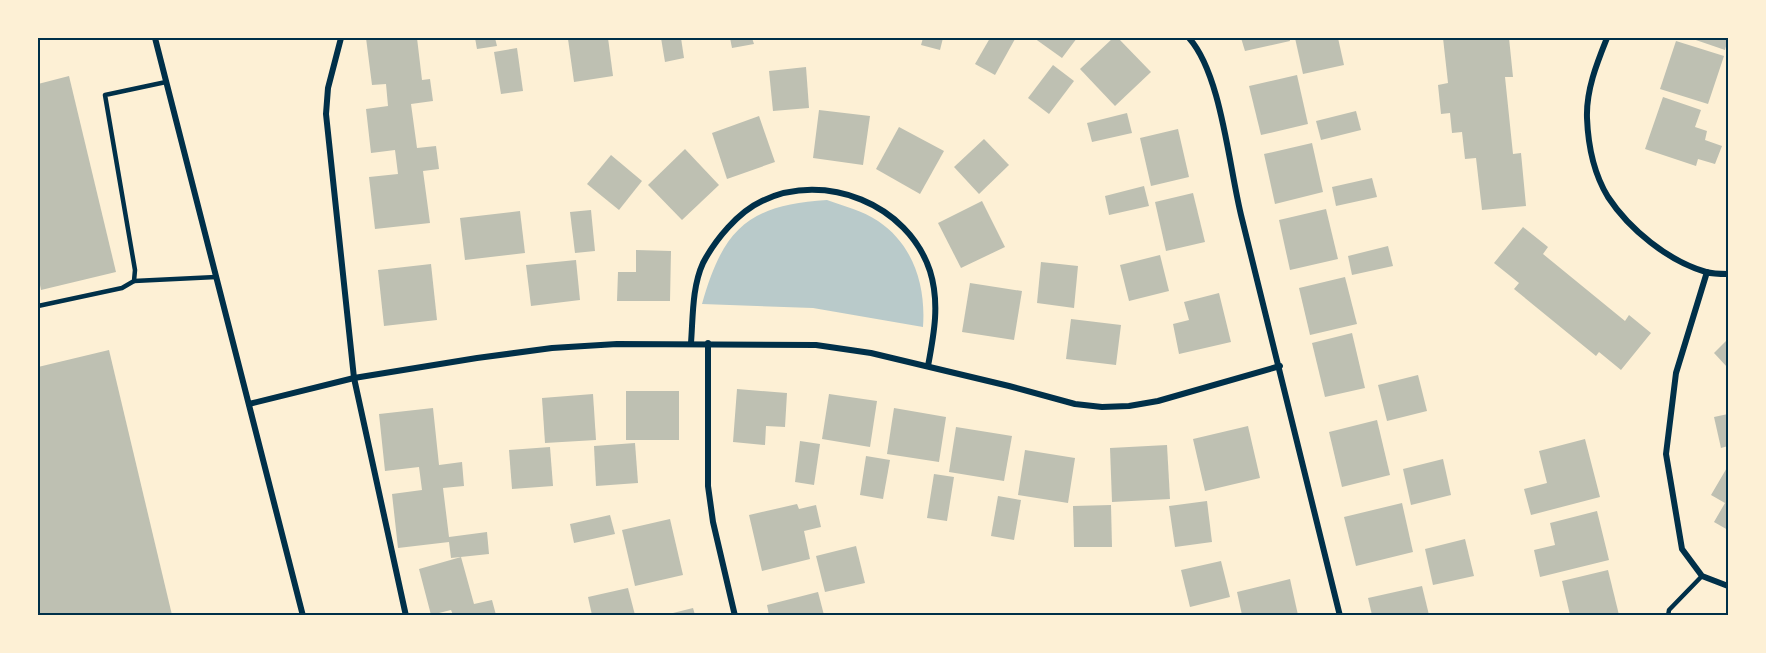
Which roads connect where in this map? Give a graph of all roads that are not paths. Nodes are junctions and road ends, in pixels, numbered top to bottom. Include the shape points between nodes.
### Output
1 (155, 38) edge
2 (341, 38) edge
3 (1189, 38) edge
4 (1607, 38) edge
5 (166, 82) junction
6 (1707, 273) junction
7 (1728, 274) edge
8 (216, 277) junction
9 (134, 282) junction
10 (38, 306) edge
11 (691, 343) junction
12 (708, 344) junction
13 (928, 366) junction
14 (1280, 366) junction
15 (354, 378) junction
16 (249, 404) junction
17 (1702, 576) junction
18 (1728, 586) edge
19 (303, 615) edge
20 (406, 615) edge
21 (735, 615) edge
22 (1340, 615) edge
23 (1668, 615) edge

1 - 5 street
2 - 15 street via 328,88 326,114
3 - 14 street via 1206,64 1216,97 1241,216
4 - 6 street via 1590,87 1587,116 1595,169 1608,196 1630,224 1682,262
5 - 8 street
5 - 9 lane via 105,95
6 - 7 street
6 - 17 street via 1676,373 1666,454 1682,549
8 - 9 lane
8 - 16 street
9 - 10 lane
11 - 12 street
11 - 13 street via 695,291 703,264 731,223 761,201 793,191 825,190 879,206 921,250 930,272 936,306
11 - 15 street via 552,348
12 - 13 street via 816,345
12 - 21 street via 708,486
13 - 14 street via 1052,399 1101,407 1158,401
14 - 22 street
15 - 16 street
15 - 20 street
16 - 19 street
17 - 18 street
17 - 23 lane

